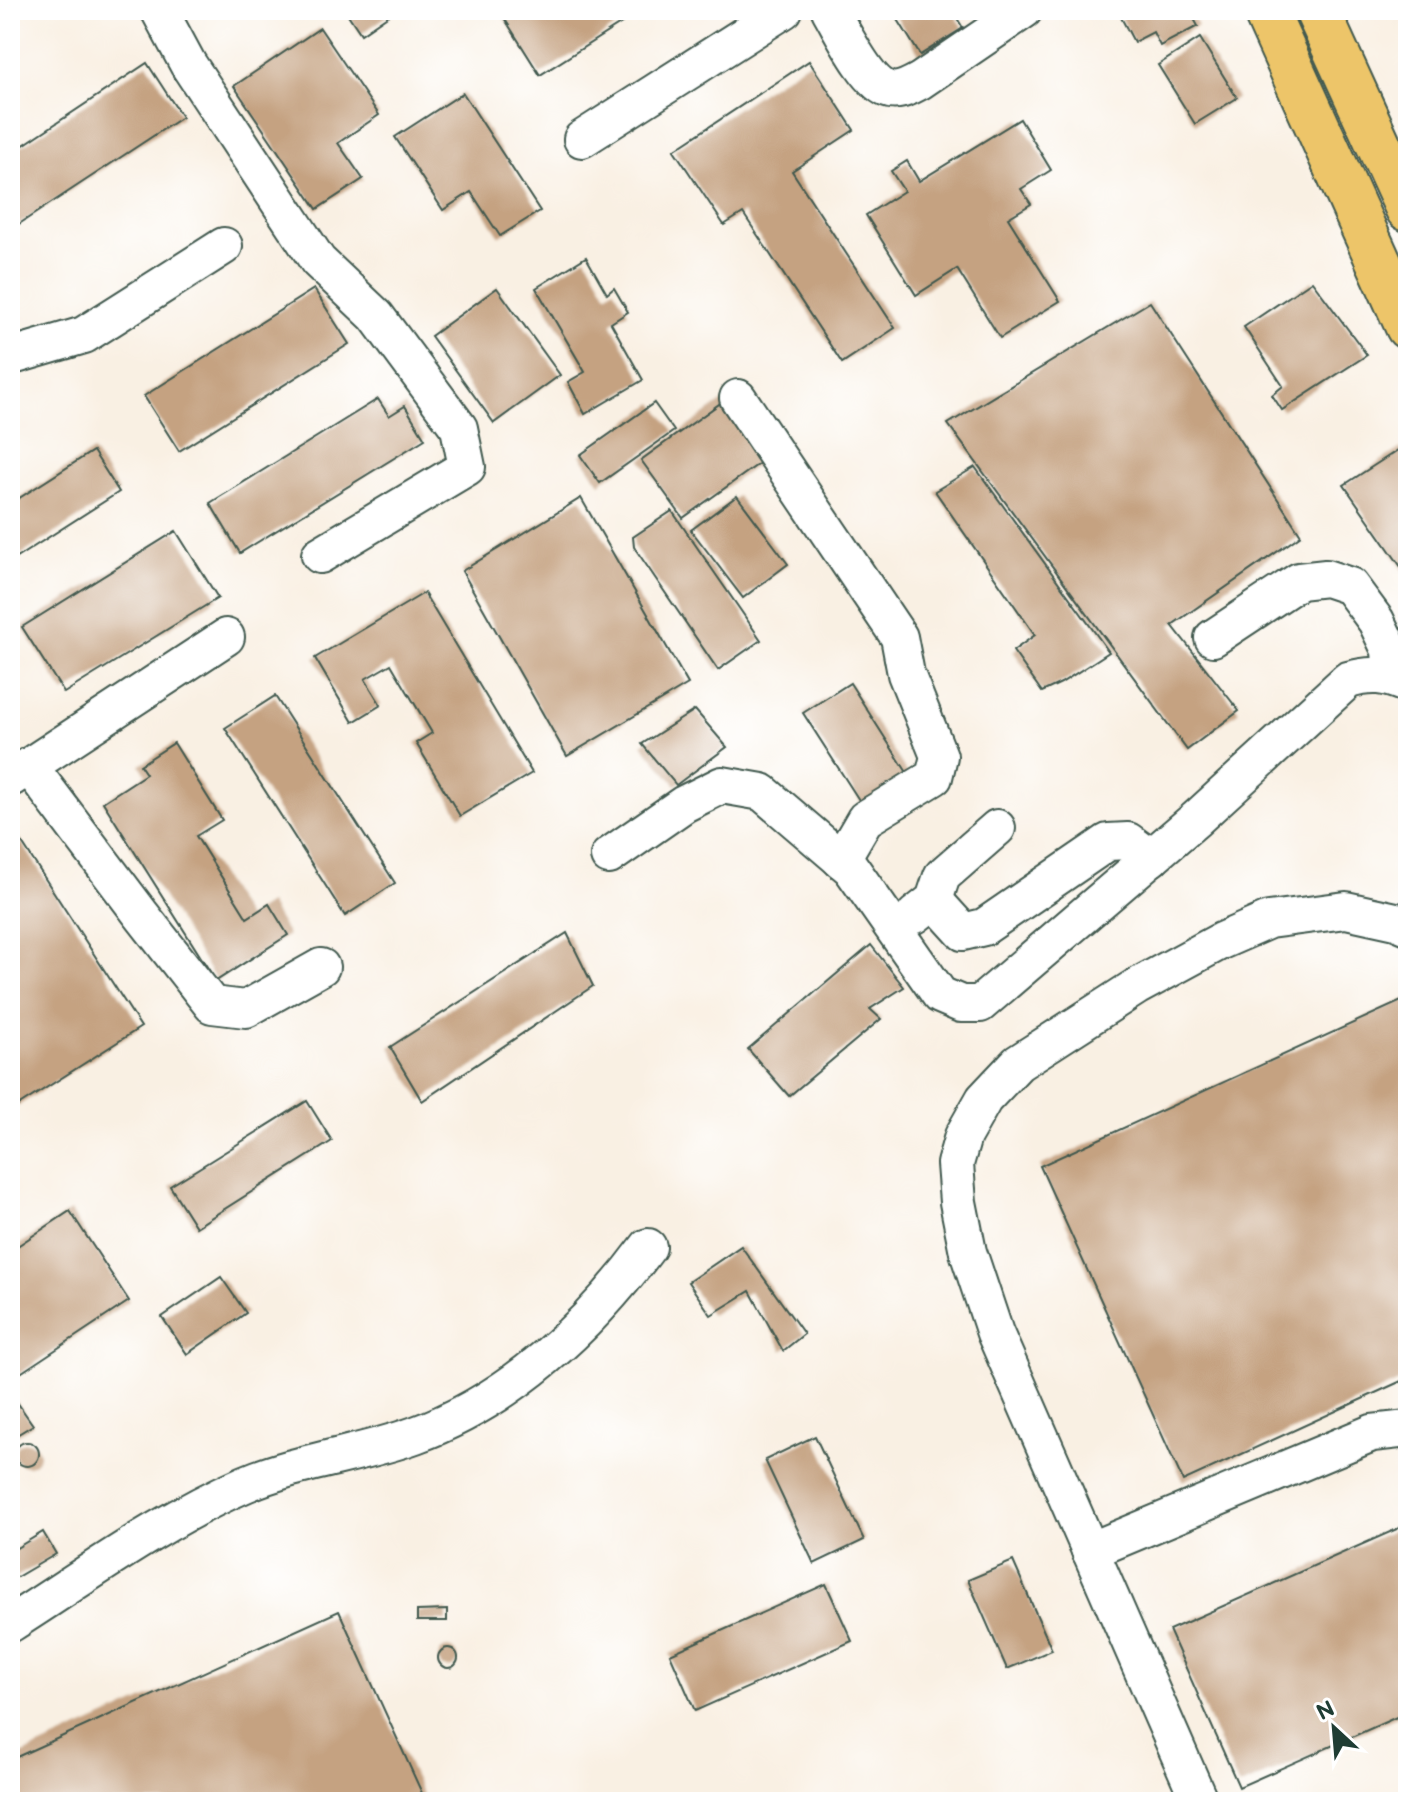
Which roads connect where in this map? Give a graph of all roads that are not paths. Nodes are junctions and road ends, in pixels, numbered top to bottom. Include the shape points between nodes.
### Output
1 (159, 10) edge
2 (784, 10) edge
3 (830, 10) edge
4 (1024, 10) edge
5 (1265, 10) edge
6 (1317, 10) edge
7 (582, 139) dead end
8 (1408, 209) edge
9 (224, 246) dead end
10 (1408, 327) edge
11 (10, 351) edge
12 (738, 398) dead end
13 (320, 555) dead end
14 (226, 637) dead end
15 (1213, 638) dead end
16 (1400, 682) edge
17 (20, 772) edge
18 (997, 828) dead end
19 (609, 856) dead end
20 (1151, 858) junction
21 (841, 860) junction
22 (934, 900) junction
23 (1408, 926) edge
24 (895, 931) junction
25 (321, 967) dead end
26 (648, 1247) dead end
27 (1408, 1429) edge
28 (1090, 1551) junction
29 (10, 1624) edge
30 (1200, 1802) edge

1 - 13 lane via 188,64 318,261 376,316 459,428 467,467
2 - 7 lane
3 - 4 lane via 871,78 889,90 920,81
5 - 10 main road
6 - 8 main road
9 - 11 lane via 84,335 16,355
12 - 21 lane via 899,637 906,674 939,756 934,777 865,819
14 - 17 lane
15 - 16 lane via 1299,581 1326,578 1350,586 1376,621
16 - 20 lane via 1369,674 1348,680
17 - 25 lane via 212,1005 246,1009
18 - 22 lane via 942,876
19 - 21 lane via 684,804 722,785 762,792
20 - 22 lane via 1128,841 1108,842 984,927 963,932
20 - 24 lane via 980,1004 961,1004 940,995
21 - 24 lane
22 - 24 lane
23 - 28 lane via 1346,910 1269,920 1221,941 1136,987 1018,1063 984,1099 963,1136 955,1164 968,1252 995,1333
26 - 29 lane via 618,1288 541,1361 483,1404 414,1435 248,1483 179,1516
27 - 28 lane via 1372,1433
28 - 30 lane

